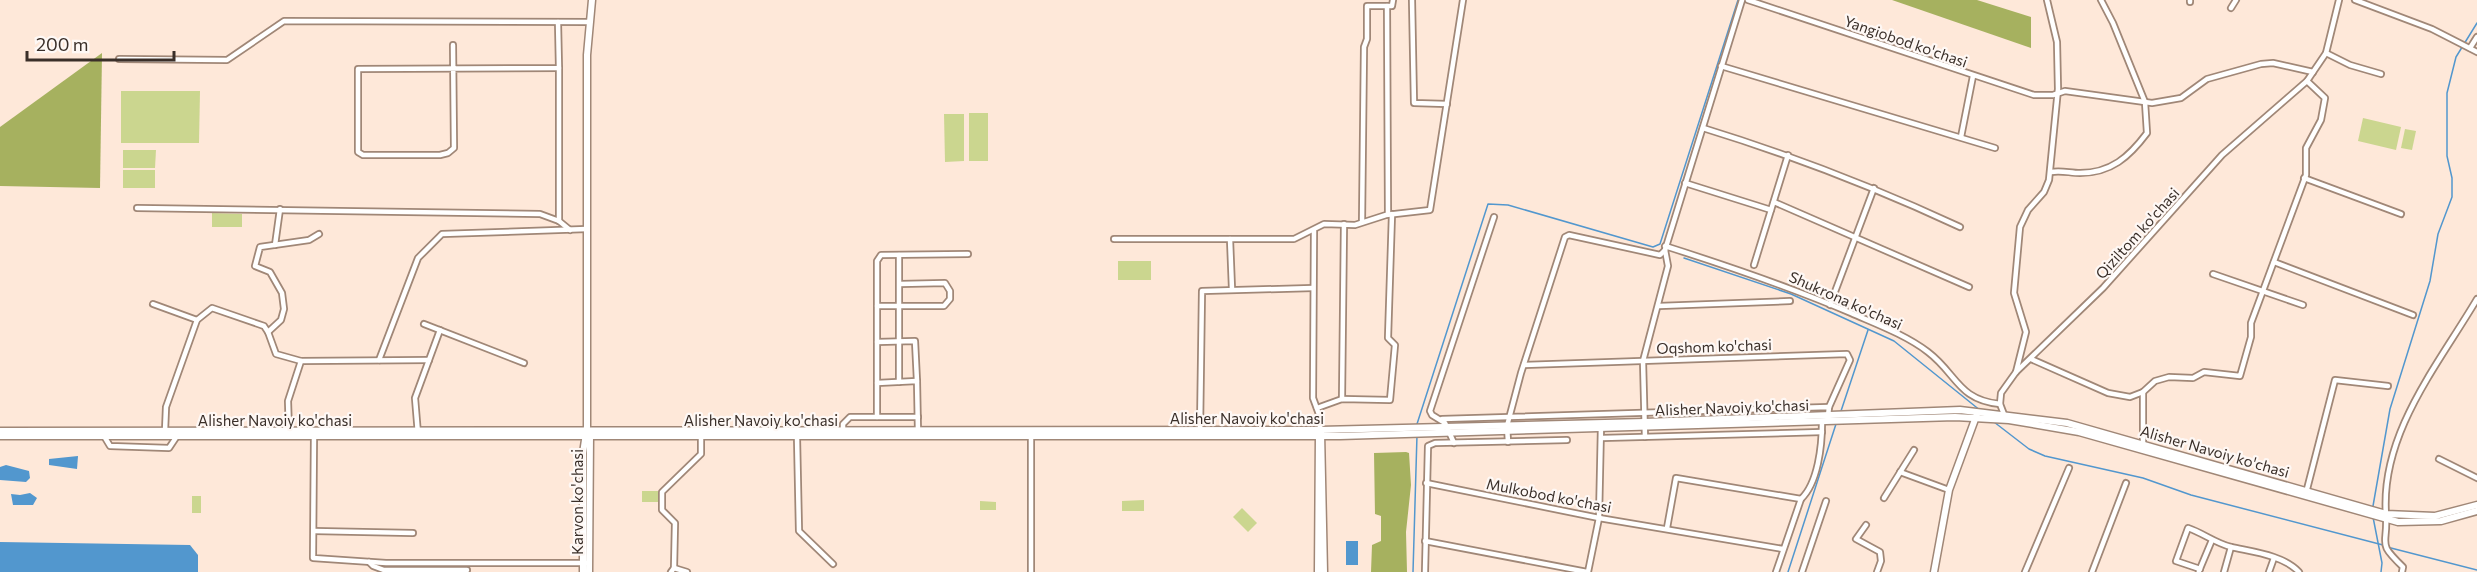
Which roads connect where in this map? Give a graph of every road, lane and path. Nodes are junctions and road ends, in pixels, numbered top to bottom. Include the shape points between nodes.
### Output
1 (592, 0) edge
2 (1393, 0) edge
3 (1412, 0) edge
4 (1463, 0) edge
5 (1742, 0) edge
6 (1748, 0) edge
7 (2047, 0) edge
8 (2101, 0) edge
9 (2236, 0) edge
10 (2339, 0) edge
11 (2355, 0) edge
12 (1387, 6) junction
13 (2231, 8) dead end
14 (558, 22) junction
15 (589, 22) junction
16 (2477, 37) edge
17 (453, 45) dead end
18 (2470, 48) junction
19 (2477, 52) edge
20 (2326, 53) junction
21 (119, 59) dead end
22 (1721, 66) junction
23 (453, 67) junction
24 (559, 68) junction
25 (2313, 72) junction
26 (2381, 74) dead end
27 (1974, 76) junction
28 (2307, 81) junction
29 (2058, 92) junction
30 (2145, 102) junction
31 (1447, 104) junction
32 (1703, 128) junction
33 (1961, 137) junction
34 (1995, 148) dead end
35 (1788, 155) junction
36 (2051, 171) junction
37 (2304, 178) junction
38 (1685, 183) junction
39 (1874, 188) junction
40 (1774, 202) junction
41 (137, 208) dead end
42 (280, 209) junction
43 (1772, 210) junction
44 (1390, 214) junction
45 (2401, 214) dead end
46 (1494, 217) dead end
47 (560, 221) junction
48 (1362, 222) junction
49 (1344, 224) junction
50 (1960, 227) dead end
51 (587, 229) junction
52 (570, 230) junction
53 (1314, 231) junction
54 (319, 234) dead end
55 (1856, 237) junction
56 (1113, 239) dead end
57 (1230, 239) junction
58 (275, 245) junction
59 (1665, 248) junction
60 (968, 254) dead end
61 (899, 255) junction
62 (2274, 261) junction
63 (1754, 265) dead end
64 (2213, 274) dead end
65 (900, 284) junction
66 (1969, 287) dead end
67 (1313, 288) junction
68 (1232, 290) junction
69 (2263, 292) junction
70 (2477, 299) edge
71 (1790, 301) dead end
72 (153, 304) dead end
73 (1830, 305) junction
74 (2303, 305) dead end
75 (877, 306) junction
76 (900, 306) junction
77 (1659, 306) junction
78 (2413, 315) dead end
79 (197, 320) junction
80 (424, 324) dead end
81 (440, 330) junction
82 (268, 332) junction
83 (900, 341) junction
84 (877, 342) junction
85 (2031, 359) junction
86 (379, 360) junction
87 (429, 360) junction
88 (301, 361) junction
89 (1643, 361) junction
90 (524, 363) dead end
91 (1524, 365) junction
92 (2016, 372) junction
93 (917, 381) junction
94 (877, 382) junction
95 (899, 382) junction
96 (2388, 386) dead end
97 (2143, 392) junction
98 (1342, 399) junction
99 (2000, 404) junction
100 (1829, 407) junction
101 (1317, 408) junction
102 (1645, 412) junction
103 (1980, 413) junction
104 (1510, 416) junction
105 (2004, 416) junction
106 (877, 417) junction
107 (918, 417) junction
108 (1442, 419) junction
109 (1827, 420) junction
110 (1645, 425) junction
111 (1601, 426) junction
112 (1507, 428) junction
113 (1200, 430) junction
114 (1448, 430) junction
115 (0, 431) edge
116 (1409, 431) junction
117 (289, 432) junction
118 (843, 432) junction
119 (918, 432) junction
120 (1822, 432) junction
121 (42, 433) junction
122 (76, 433) junction
123 (171, 433) junction
124 (588, 433) junction
125 (314, 434) junction
126 (418, 434) junction
127 (960, 434) junction
128 (1096, 434) junction
129 (1320, 434) junction
130 (0, 436) edge
131 (104, 436) junction
132 (701, 436) junction
133 (1298, 436) junction
134 (1337, 436) junction
135 (797, 437) junction
136 (1031, 437) junction
137 (1645, 437) junction
138 (1602, 438) junction
139 (1567, 440) dead end
140 (1508, 441) junction
141 (1454, 442) junction
142 (2143, 446) junction
143 (1914, 450) dead end
144 (1320, 451) junction
145 (2439, 459) dead end
146 (2069, 468) dead end
147 (1900, 472) junction
148 (2477, 478) edge
149 (1426, 483) junction
150 (2126, 483) dead end
151 (1949, 490) junction
152 (2306, 494) junction
153 (1884, 498) dead end
154 (1801, 499) junction
155 (1826, 501) dead end
156 (2477, 505) edge
157 (2477, 511) edge
158 (2386, 517) junction
159 (1599, 518) junction
160 (1866, 525) dead end
161 (1667, 528) junction
162 (314, 531) junction
163 (413, 533) dead end
164 (2212, 540) junction
165 (1425, 541) junction
166 (2231, 547) junction
167 (1783, 549) junction
168 (2274, 558) junction
169 (369, 562) junction
170 (586, 563) junction
171 (833, 564) dead end
172 (467, 570) dead end
173 (672, 570) edge
174 (2402, 570) edge
175 (2199, 571) edge
176 (583, 572) edge
177 (589, 572) edge
178 (687, 572) edge
179 (1031, 572) edge
180 (1318, 572) edge
181 (1324, 572) edge
182 (1425, 572) edge
183 (1587, 572) edge
184 (1776, 572) edge
185 (1802, 572) edge
186 (1878, 572) edge
187 (1934, 572) edge
188 (2025, 572) edge
189 (2092, 572) edge
190 (2224, 572) edge
191 (2269, 572) edge
192 (2299, 572) edge

1 - 15 main road, Karvon ko'chasi
2 - 12 street via 1392,6
3 - 31 street via 1414,104
4 - 31 street
5 - 22 street
6 - 27 street, Yangiobod ko'chasi
7 - 29 street via 2057,42
8 - 30 street
9 - 13 street
10 - 20 street
11 - 18 street
12 - 44 street
12 - 48 street via 1367,6
14 - 15 street
14 - 21 street via 284,21 226,60
14 - 24 street
15 - 51 main road, Karvon ko'chasi
16 - 18 street
17 - 23 street
18 - 19 street
20 - 25 street, Qiziltom ko'chasi
20 - 26 street
22 - 32 street
22 - 33 street
23 - 23 street via 454,148 448,153 363,156 358,152 358,69
23 - 24 street
24 - 47 street
25 - 28 street, Qiziltom ko'chasi
25 - 30 street via 2261,64 2207,79 2181,98
27 - 29 street, Yangiobod ko'chasi via 2034,95
27 - 33 street
28 - 37 street via 2325,98 2321,120 2306,148
28 - 85 street, Qiziltom ko'chasi via 2222,155 2103,288
29 - 30 street
29 - 36 street
30 - 36 street via 2147,134 2130,155 2108,170
31 - 44 street via 1430,210
32 - 35 street
32 - 38 street
33 - 34 street
35 - 39 street
35 - 40 street
36 - 92 street via 2044,192 2028,210 2020,227 2014,293 2026,332
37 - 45 street
37 - 62 street
38 - 43 street
38 - 59 street
39 - 50 street
39 - 55 street
40 - 43 street
40 - 55 street
41 - 42 street
42 - 47 street via 540,214
42 - 58 street
43 - 63 street
44 - 48 street
44 - 98 street via 1388,338 1395,345 1390,400
46 - 108 street via 1430,411 1432,416
47 - 52 street
48 - 49 street
49 - 53 street via 1324,224
49 - 98 street
51 - 52 street
51 - 124 main road, Karvon ko'chasi
52 - 86 street via 442,234 418,258
53 - 57 street via 1294,239
53 - 67 street
54 - 58 street via 309,240
55 - 66 street
55 - 73 street
56 - 57 street
57 - 68 street
58 - 82 street via 260,247 255,266 270,272 282,293 281,320
59 - 73 street, Shukrona ko'chasi via 1764,278
59 - 77 street via 1668,266
59 - 91 street, Shukrona ko'chasi via 1660,255 1567,235
60 - 61 street
61 - 65 street
61 - 75 street via 881,255 877,261
62 - 69 street
62 - 78 street
64 - 69 street
65 - 76 street
65 - 76 street via 945,283 951,295 944,306
67 - 68 street
67 - 101 street via 1313,398
68 - 113 street via 1202,291
69 - 74 street
69 - 97 street via 2251,323 2240,376 2204,372 2193,378 2169,377 2155,381
70 - 158 street via 2402,425 2391,467
71 - 77 street, Shukrona ko'chasi
72 - 79 street
73 - 99 street, Shukrona ko'chasi via 1886,328 1928,352 1960,387 1982,402
75 - 76 street
75 - 84 street
76 - 83 street
77 - 89 street
79 - 82 street via 212,308 264,326
79 - 123 street via 166,407
80 - 81 street
81 - 87 street
81 - 90 street
82 - 88 street via 276,354
83 - 84 street
83 - 93 street via 916,342
83 - 95 street
84 - 94 street
85 - 92 street, Qiziltom ko'chasi
85 - 97 street via 2108,393 2130,397
86 - 87 street
86 - 88 street
87 - 126 street via 415,398
88 - 117 street via 288,401
89 - 91 street, Oqshom ko'chasi
89 - 100 street, Oqshom ko'chasi via 1846,354 1850,360
89 - 102 street
91 - 104 street
92 - 99 street, Qiziltom ko'chasi via 2001,393
93 - 95 street
93 - 107 street
94 - 95 street
94 - 106 street
96 - 152 street via 2335,380
97 - 142 street
98 - 101 street
99 - 105 street
100 - 102 street
100 - 109 street
101 - 129 street
102 - 104 street
102 - 110 street
103 - 105 main road, Alisher Navoiy ko'chasi
103 - 105 main road, Alisher Navoiy ko'chasi via 1990,419
103 - 109 main road, Alisher Navoiy ko'chasi
103 - 151 main road
104 - 108 street
104 - 112 street
105 - 142 main road, Alisher Navoiy ko'chasi via 2067,423
106 - 107 street
106 - 118 street via 850,417 843,424
107 - 119 street
108 - 114 street
109 - 110 main road, Alisher Navoiy ko'chasi
109 - 120 street
110 - 111 main road, Alisher Navoiy ko'chasi
110 - 137 street
111 - 112 main road, Alisher Navoiy ko'chasi
111 - 138 street
112 - 114 main road, Alisher Navoiy ko'chasi
112 - 140 street
113 - 128 main road, Alisher Navoiy ko'chasi
113 - 129 main road, Alisher Navoiy ko'chasi
114 - 116 main road, Alisher Navoiy ko'chasi
114 - 141 street
115 - 121 main road, Alisher Navoiy ko'chasi
116 - 129 main road, Alisher Navoiy ko'chasi
116 - 134 main road, Alisher Navoiy ko'chasi
117 - 123 main road, Alisher Navoiy ko'chasi
117 - 125 main road, Alisher Navoiy ko'chasi
118 - 119 main road, Alisher Navoiy ko'chasi
118 - 124 main road, Alisher Navoiy ko'chasi
119 - 127 main road, Alisher Navoiy ko'chasi
120 - 137 street
120 - 154 street via 1810,490
121 - 122 main road, Alisher Navoiy ko'chasi
121 - 130 main road, Alisher Navoiy ko'chasi
122 - 123 main road, Alisher Navoiy ko'chasi
122 - 131 main road, Alisher Navoiy ko'chasi
123 - 125 main road, Alisher Navoiy ko'chasi
123 - 131 main road, Alisher Navoiy ko'chasi
123 - 131 street via 169,448 110,446
124 - 126 main road, Alisher Navoiy ko'chasi
124 - 132 main road, Alisher Navoiy ko'chasi
124 - 170 main road, Karvon ko'chasi
125 - 126 main road, Alisher Navoiy ko'chasi
125 - 162 street
127 - 128 main road, Alisher Navoiy ko'chasi
127 - 135 main road, Alisher Navoiy ko'chasi
127 - 136 main road, Alisher Navoiy ko'chasi
128 - 133 main road, Alisher Navoiy ko'chasi
128 - 136 main road, Alisher Navoiy ko'chasi
129 - 133 main road, Alisher Navoiy ko'chasi
129 - 134 main road, Alisher Navoiy ko'chasi
129 - 144 main road
132 - 135 main road, Alisher Navoiy ko'chasi
132 - 173 street via 701,453 662,492 662,510 675,523
133 - 144 main road via 1310,439
134 - 144 main road
135 - 171 street via 798,531
136 - 179 street
137 - 138 street
138 - 159 street
139 - 140 street
140 - 141 street
141 - 149 street via 1428,446
142 - 152 main road, Alisher Navoiy ko'chasi
143 - 147 street
144 - 180 main road
144 - 181 main road
145 - 148 street
146 - 188 street
147 - 151 street
147 - 153 street
149 - 159 street, Mulkobod ko'chasi
149 - 165 street
150 - 189 street
151 - 187 main road
152 - 158 main road, Alisher Navoiy ko'chasi
154 - 161 street via 1676,478
154 - 167 street
155 - 185 street
156 - 158 main road, Alisher Navoiy ko'chasi via 2435,516
157 - 158 main road, Alisher Navoiy ko'chasi via 2426,523
158 - 174 street via 2386,550
159 - 161 street, Mulkobod ko'chasi
159 - 183 street
160 - 186 street via 1856,539 1880,552
161 - 167 street, Mulkobod ko'chasi
162 - 163 street
162 - 169 street via 313,558
164 - 166 street
164 - 175 street
164 - 175 street via 2188,528 2176,561
165 - 182 street
165 - 183 street
166 - 168 street
166 - 190 street
167 - 184 street
168 - 191 street
168 - 192 street via 2294,565
169 - 170 street
169 - 172 street via 384,570
170 - 176 main road
170 - 177 main road, Karvon ko'chasi
173 - 178 street

